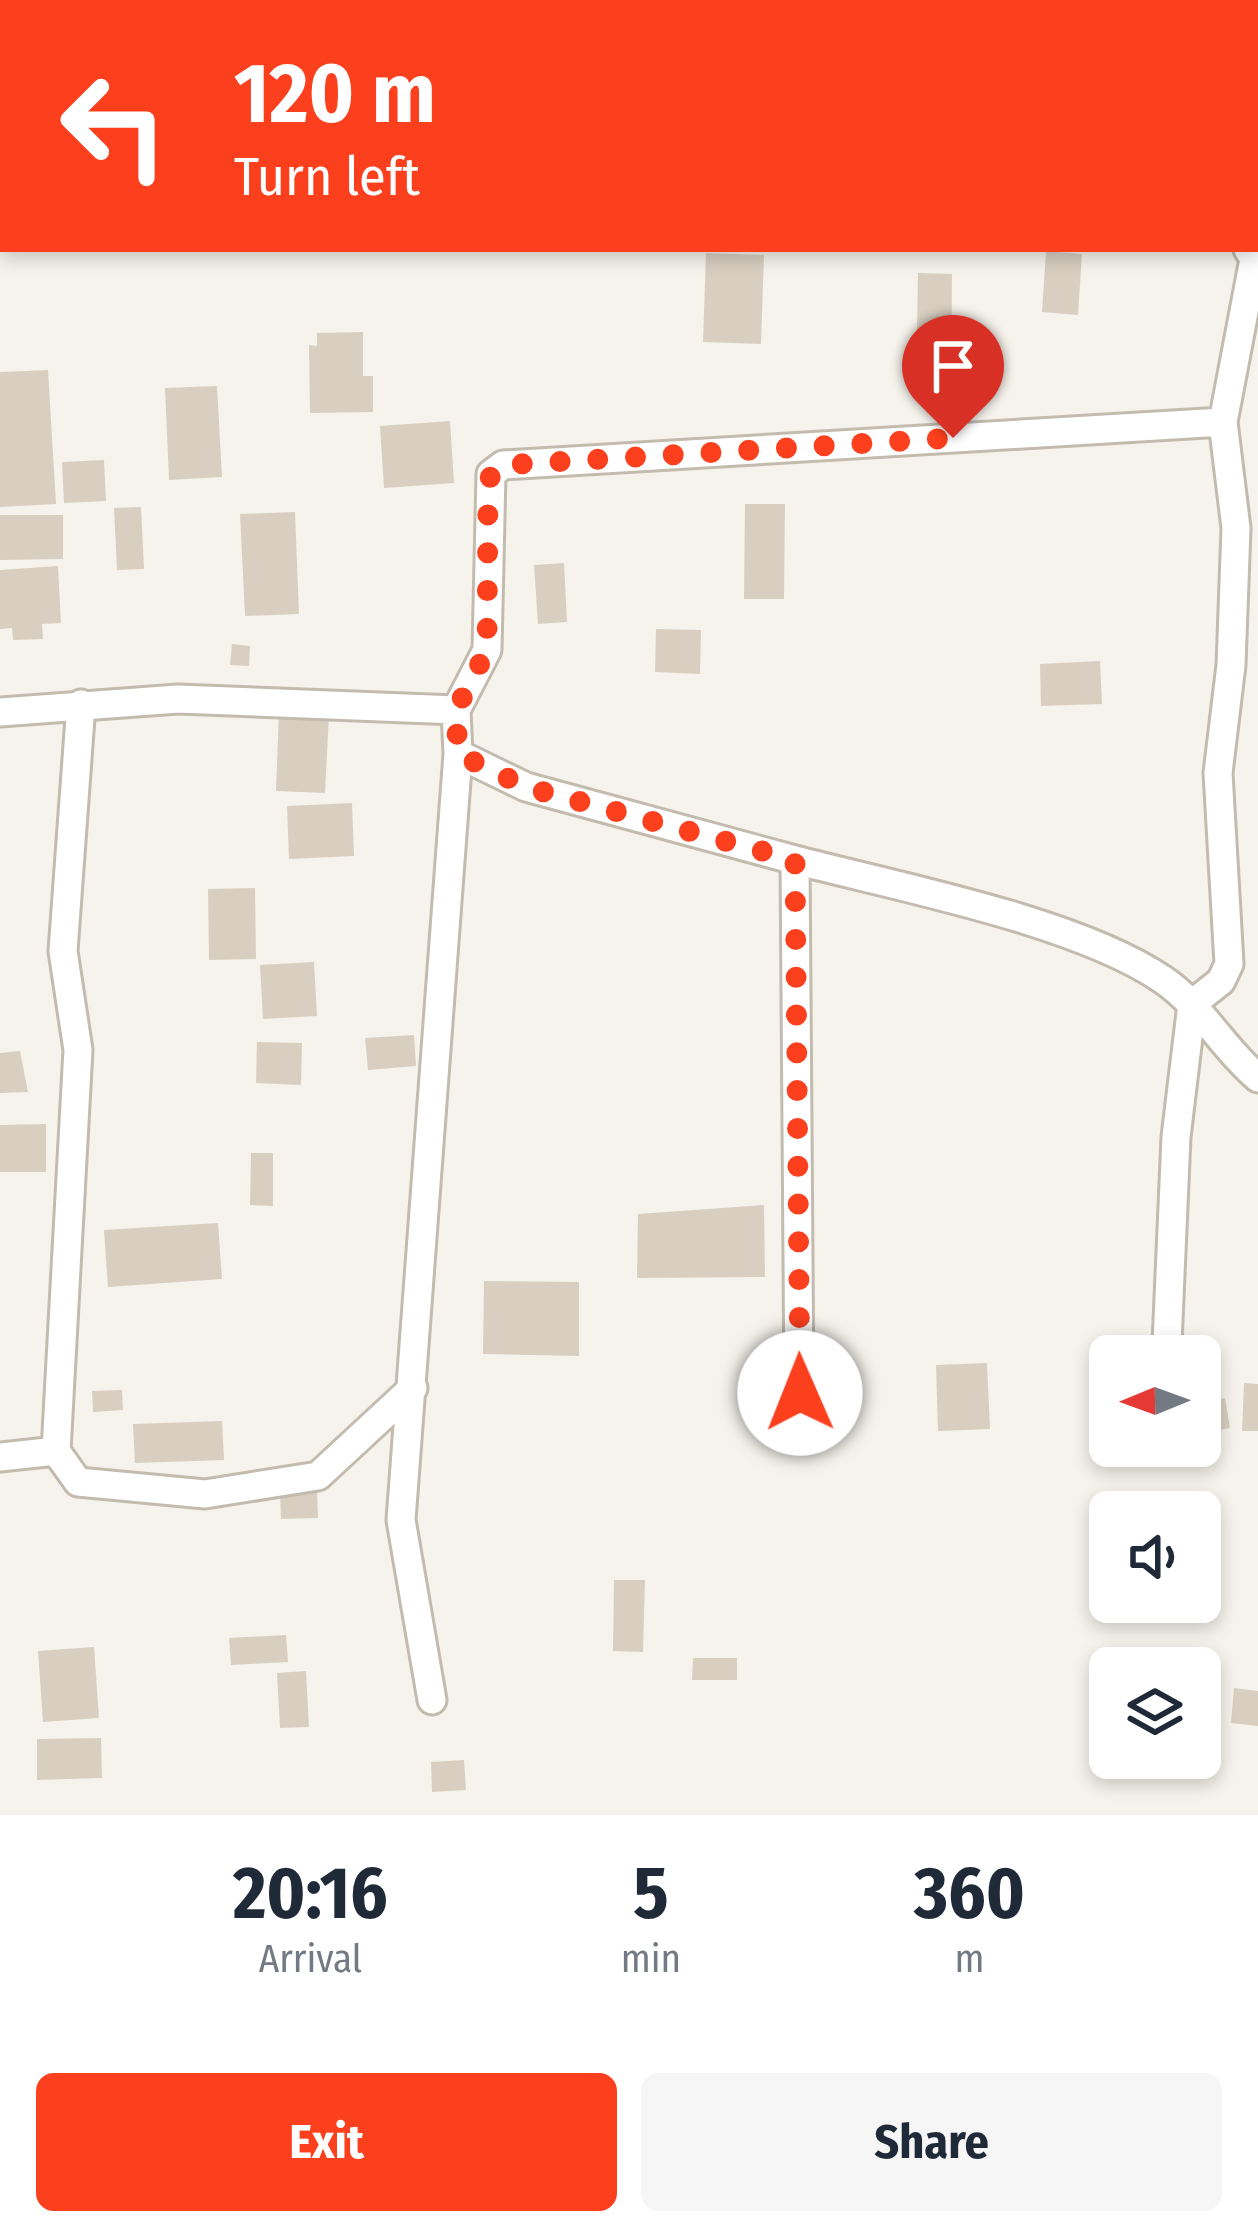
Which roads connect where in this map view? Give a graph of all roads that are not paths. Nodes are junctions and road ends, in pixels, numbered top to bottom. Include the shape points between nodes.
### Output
1 (1250, 252) edge
2 (1223, 422) junction
3 (81, 704) junction
4 (456, 710) junction
5 (0, 712) edge
6 (458, 754) junction
7 (795, 860) junction
8 (1192, 1004) junction
9 (1258, 1078) edge
10 (1167, 1335) edge
11 (412, 1388) junction
12 (800, 1393) dead end
13 (56, 1451) junction
14 (0, 1457) edge
15 (432, 1700) dead end

1 - 2 street
2 - 4 street via 503,465 488,487 487,650
2 - 8 street via 1236,528 1218,773 1229,964
3 - 4 street via 178,699
3 - 5 street
3 - 13 street via 63,950 78,1050
4 - 6 street
6 - 7 street via 526,787
6 - 11 street
7 - 8 street via 1121,956
7 - 12 street
8 - 9 street
8 - 10 street via 1176,1137
11 - 13 street via 319,1476 206,1494 78,1482
11 - 15 street via 401,1520
13 - 14 street

